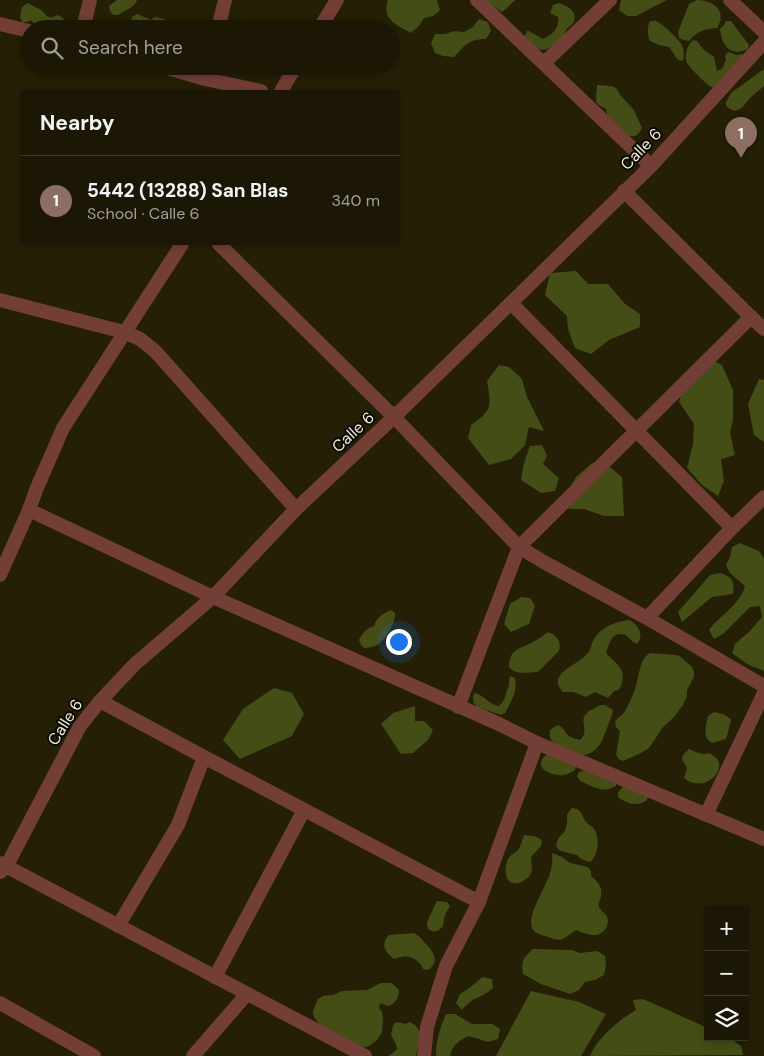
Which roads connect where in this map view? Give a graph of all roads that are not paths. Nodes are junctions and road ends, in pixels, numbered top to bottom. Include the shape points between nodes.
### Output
1 (90, 0) edge
2 (225, 0) edge
3 (337, 0) edge
4 (477, 0) edge
5 (610, 0) edge
6 (730, 0) edge
7 (85, 20) edge
8 (220, 20) edge
9 (325, 20) edge
10 (0, 24) edge
11 (20, 29) edge
12 (764, 32) edge
13 (764, 42) edge
14 (544, 63) junction
15 (213, 75) edge
16 (291, 75) edge
17 (258, 90) edge
18 (282, 90) edge
19 (651, 166) junction
20 (624, 191) junction
21 (181, 245) edge
22 (220, 245) edge
23 (0, 300) edge
24 (511, 303) junction
25 (751, 317) junction
26 (764, 329) edge
27 (124, 332) junction
28 (394, 417) junction
29 (636, 431) junction
30 (764, 498) edge
31 (296, 509) junction
32 (30, 510) junction
33 (732, 528) junction
34 (519, 547) junction
35 (0, 575) edge
36 (213, 596) junction
37 (647, 618) junction
38 (764, 686) edge
39 (764, 693) edge
40 (100, 701) junction
41 (458, 707) junction
42 (537, 743) junction
43 (204, 757) junction
44 (304, 810) junction
45 (706, 815) junction
46 (764, 839) edge
47 (2, 867) edge
48 (479, 902) junction
49 (118, 926) junction
50 (215, 977) junction
51 (247, 994) junction
52 (0, 1003) edge
53 (94, 1056) edge
54 (193, 1056) edge
55 (366, 1056) edge
56 (424, 1056) edge

1 - 7 street
2 - 8 street
3 - 9 street
4 - 14 street
5 - 14 street
6 - 12 street
10 - 11 street
13 - 19 street, Calle 6
14 - 19 street
15 - 17 street
16 - 18 street
19 - 20 street, Calle 6
20 - 24 street, Calle 6
20 - 25 street
21 - 27 street
22 - 28 street
23 - 27 street
24 - 28 street, Calle 6
24 - 29 street
25 - 26 street
25 - 29 street
27 - 31 street via 140,339 154,351
27 - 32 street via 64,428
28 - 31 street, Calle 6
28 - 34 street
29 - 33 street
29 - 34 street
30 - 33 street
31 - 36 street, Calle 6
32 - 35 street
32 - 36 street
33 - 37 street
34 - 37 street
34 - 41 street
36 - 40 street, Calle 6 via 135,664
36 - 41 street
37 - 38 street
39 - 45 street
40 - 43 street
40 - 47 street, Calle 6 via 80,726
41 - 42 street
42 - 45 street
42 - 48 street
43 - 44 street
43 - 49 street via 178,825
44 - 48 street
44 - 50 street
45 - 46 street
47 - 49 street
48 - 56 street via 446,966 427,1027
49 - 50 street
50 - 51 street
51 - 54 street
51 - 55 street
52 - 53 street

